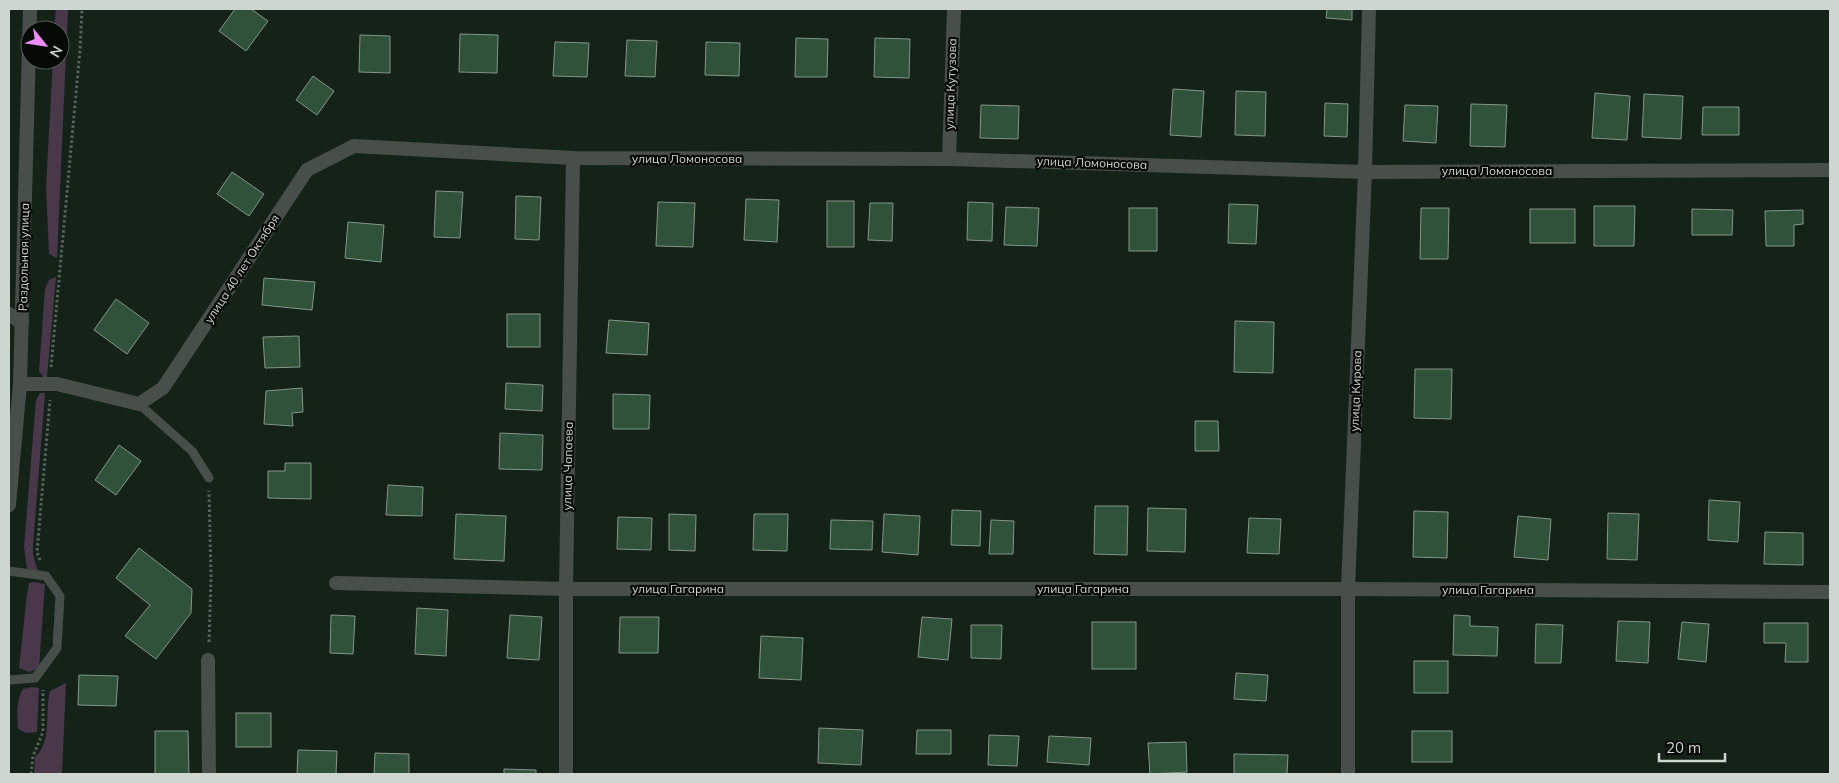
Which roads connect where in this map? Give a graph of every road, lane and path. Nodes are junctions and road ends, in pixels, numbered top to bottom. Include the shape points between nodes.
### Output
1 (30, 9) edge
2 (82, 9) edge
3 (954, 9) edge
4 (1369, 9) edge
5 (354, 146) joint
6 (573, 158) junction
7 (949, 159) junction
8 (1830, 170) edge
9 (1365, 172) junction
10 (9, 314) edge
11 (22, 323) junction
12 (20, 384) junction
13 (49, 384) junction
14 (139, 404) junction
15 (209, 478) joint
16 (9, 505) edge
17 (9, 571) edge
18 (46, 576) junction
19 (336, 583) dead end
20 (566, 589) junction
21 (1348, 589) junction
22 (1830, 592) edge
23 (208, 660) joint
24 (35, 678) junction
25 (9, 680) edge
26 (31, 774) edge
27 (209, 774) edge
28 (566, 774) edge
29 (1348, 774) edge

1 - 11 street, Раздольная улица
2 - 13 path
3 - 7 street, улица Кутузова
4 - 9 street, улица Кирова
5 - 6 street, улица Ломоносова
5 - 14 street, улица 40 лет Октября via 307,170 163,388
6 - 7 street, улица Ломоносова
6 - 20 street, улица Чапаева
7 - 9 street, улица Ломоносова
8 - 9 street, улица Ломоносова
9 - 21 street, улица Кирова
10 - 11 street
11 - 12 street, Раздольная улица
12 - 13 street
12 - 16 street, Раздольная улица
13 - 14 street
13 - 18 path via 37,552
14 - 15 lane via 192,451
15 - 23 path via 211,578
17 - 18 lane
18 - 24 lane via 60,596 57,648
19 - 20 street, улица Гагарина
20 - 21 street, улица Гагарина
20 - 28 street, улица Чапаева
21 - 22 street, улица Гагарина
21 - 29 street, улица Кирова
23 - 27 street
24 - 25 lane
24 - 26 path via 43,687 43,732 33,756

